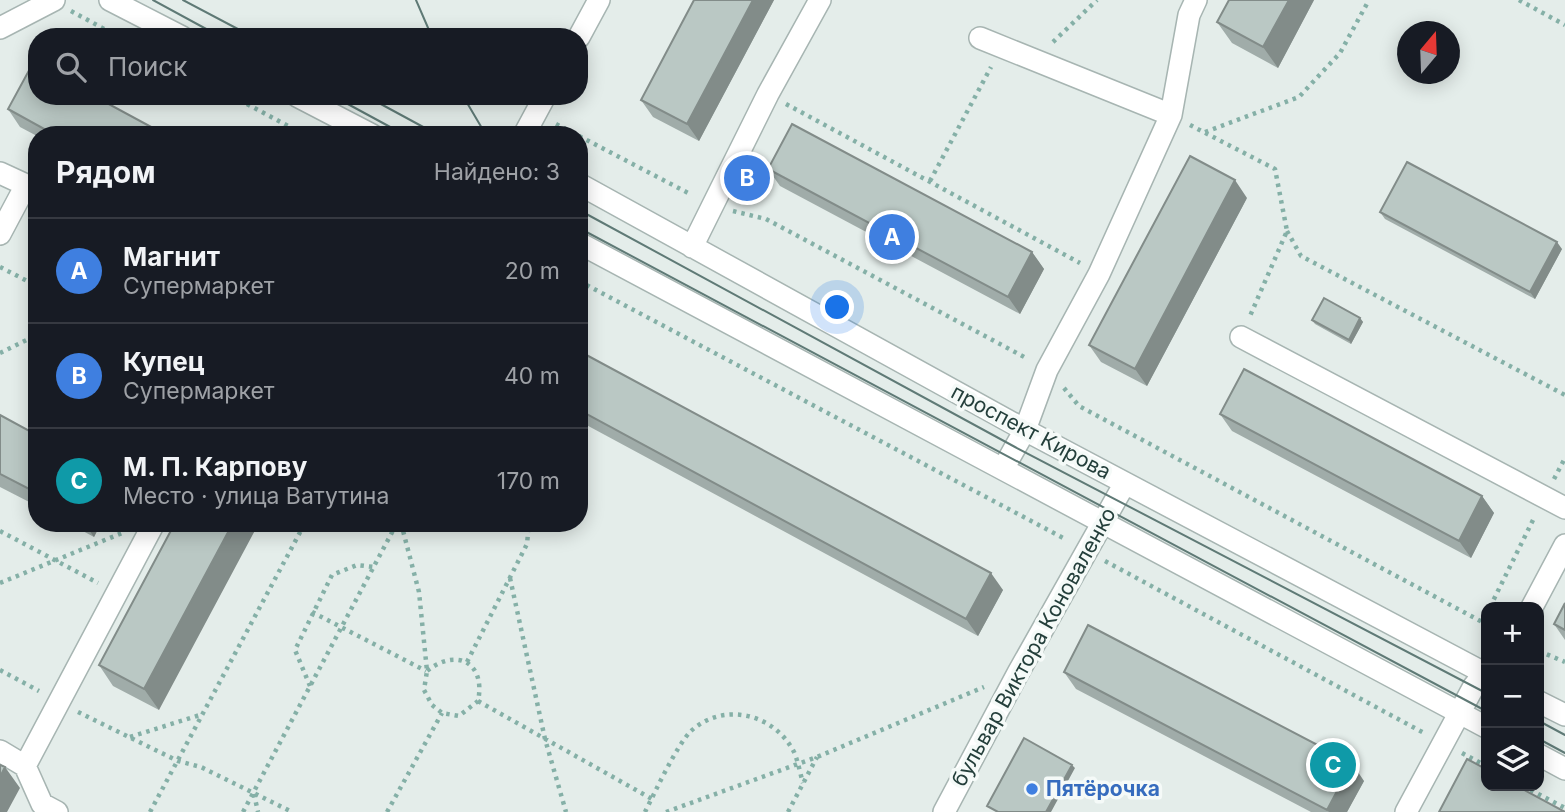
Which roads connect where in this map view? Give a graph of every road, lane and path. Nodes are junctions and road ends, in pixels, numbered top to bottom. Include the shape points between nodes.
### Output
1 (53, 0) edge
2 (110, 0) edge
3 (599, 0) edge
4 (820, 0) edge
5 (1097, 0) edge
6 (1196, 0) edge
7 (1369, 0) edge
8 (1519, 0) edge
9 (1565, 25) edge
10 (0, 28) edge
11 (103, 28) edge
12 (164, 28) edge
13 (584, 28) edge
14 (980, 38) dead end
15 (1002, 46) junction
16 (1035, 59) junction
17 (768, 94) junction
18 (249, 105) edge
19 (314, 105) edge
20 (540, 105) edge
21 (1171, 115) junction
22 (288, 126) edge
23 (355, 126) edge
24 (529, 126) edge
25 (1205, 132) junction
26 (0, 173) edge
27 (930, 181) junction
28 (588, 189) edge
29 (1287, 231) junction
30 (0, 234) edge
31 (692, 247) junction
32 (588, 248) edge
33 (0, 267) edge
34 (1099, 274) junction
35 (28, 281) edge
36 (588, 286) edge
37 (1241, 337) joint
38 (28, 339) edge
39 (0, 353) edge
40 (1565, 395) edge
41 (1025, 430) junction
42 (1565, 458) edge
43 (1003, 468) junction
44 (1125, 483) junction
45 (1544, 497) junction
46 (1565, 508) edge
47 (1104, 522) junction
48 (0, 531) edge
49 (126, 532) edge
50 (149, 532) edge
51 (300, 532) edge
52 (394, 532) edge
53 (402, 532) edge
54 (528, 532) edge
55 (1565, 545) edge
56 (1088, 551) junction
57 (56, 561) junction
58 (374, 567) junction
59 (510, 578) junction
60 (0, 583) edge
61 (118, 594) junction
62 (1492, 602) edge
63 (1535, 602) edge
64 (312, 612) junction
65 (342, 627) junction
66 (1544, 652) edge
67 (467, 662) junction
68 (1565, 663) edge
69 (0, 670) edge
70 (1481, 670) edge
71 (427, 671) junction
72 (1018, 673) junction
73 (1481, 678) edge
74 (310, 687) junction
75 (478, 701) junction
76 (61, 703) junction
77 (1544, 704) edge
78 (442, 713) junction
79 (1459, 713) junction
80 (203, 714) junction
81 (1565, 715) edge
82 (1481, 724) edge
83 (1425, 734) dead end
84 (129, 737) junction
85 (545, 739) junction
86 (0, 751) edge
87 (1459, 751) dead end
88 (817, 757) junction
89 (1544, 758) edge
90 (178, 761) junction
91 (797, 763) junction
92 (1481, 763) edge
93 (26, 766) junction
94 (1565, 769) edge
95 (803, 783) junction
96 (1533, 791) edge
97 (254, 793) junction
98 (652, 799) junction
99 (1565, 808) edge
100 (57, 812) edge
101 (150, 812) edge
102 (243, 812) edge
103 (258, 812) edge
104 (292, 812) edge
105 (387, 812) edge
106 (566, 812) edge
107 (645, 812) edge
108 (666, 812) edge
109 (788, 812) edge
110 (944, 812) edge
111 (1406, 812) edge

1 - 10 street
1 - 11 path
2 - 12 street
3 - 13 street
4 - 17 street
5 - 16 path
6 - 21 street via 1189,15
7 - 25 path via 1340,53 1299,97
8 - 9 path
14 - 15 street
15 - 16 street
15 - 27 path
16 - 21 street
17 - 27 path
17 - 31 street
18 - 22 path
19 - 23 street
20 - 24 street
21 - 25 path
21 - 34 street
25 - 29 path via 1275,169
26 - 30 street via 26,185
27 - 34 path
28 - 31 street, проспект Кирова
29 - 37 path
29 - 40 path via 1301,256
31 - 41 street, проспект Кирова
32 - 43 street
33 - 35 path
34 - 41 street via 1047,370
36 - 56 path
37 - 45 street
38 - 39 path
41 - 43 street
41 - 44 street, проспект Кирова
42 - 45 path
43 - 47 street
44 - 47 street, бульвар Виктора Коноваленко
44 - 70 street, проспект Кирова
45 - 46 street
45 - 62 path
47 - 56 street, бульвар Виктора Коноваленко
47 - 79 street
48 - 57 path
49 - 57 path
50 - 61 street
51 - 80 path
52 - 58 path
53 - 71 path via 419,592
54 - 59 path
55 - 63 street
56 - 72 street, бульвар Виктора Коноваленко
56 - 83 path
57 - 60 path
57 - 61 path
58 - 64 path via 357,565 332,575
58 - 65 path
59 - 67 path
59 - 85 path
61 - 76 street
64 - 65 path
64 - 74 path via 295,650
65 - 71 path
65 - 74 path
66 - 68 path
67 - 71 path via 450,659
67 - 75 path via 479,675
69 - 76 path
71 - 78 path via 424,690
72 - 88 path
72 - 110 street, бульвар Виктора Коноваленко
73 - 79 street
74 - 97 path
75 - 78 path via 459,716
75 - 85 path
76 - 84 path
76 - 93 street
77 - 81 street
78 - 105 path
79 - 82 street
79 - 111 street
80 - 84 path
80 - 90 path
84 - 90 path
85 - 98 path
85 - 106 path
86 - 93 street
87 - 92 path
88 - 91 path
88 - 95 path
89 - 94 street
90 - 97 path
90 - 101 path
91 - 95 path
91 - 98 path via 779,733 761,720 745,714 713,716 689,733
91 - 108 path
93 - 100 street via 42,804
95 - 109 path
96 - 99 path
97 - 102 path
97 - 103 path
97 - 104 path
98 - 107 path

